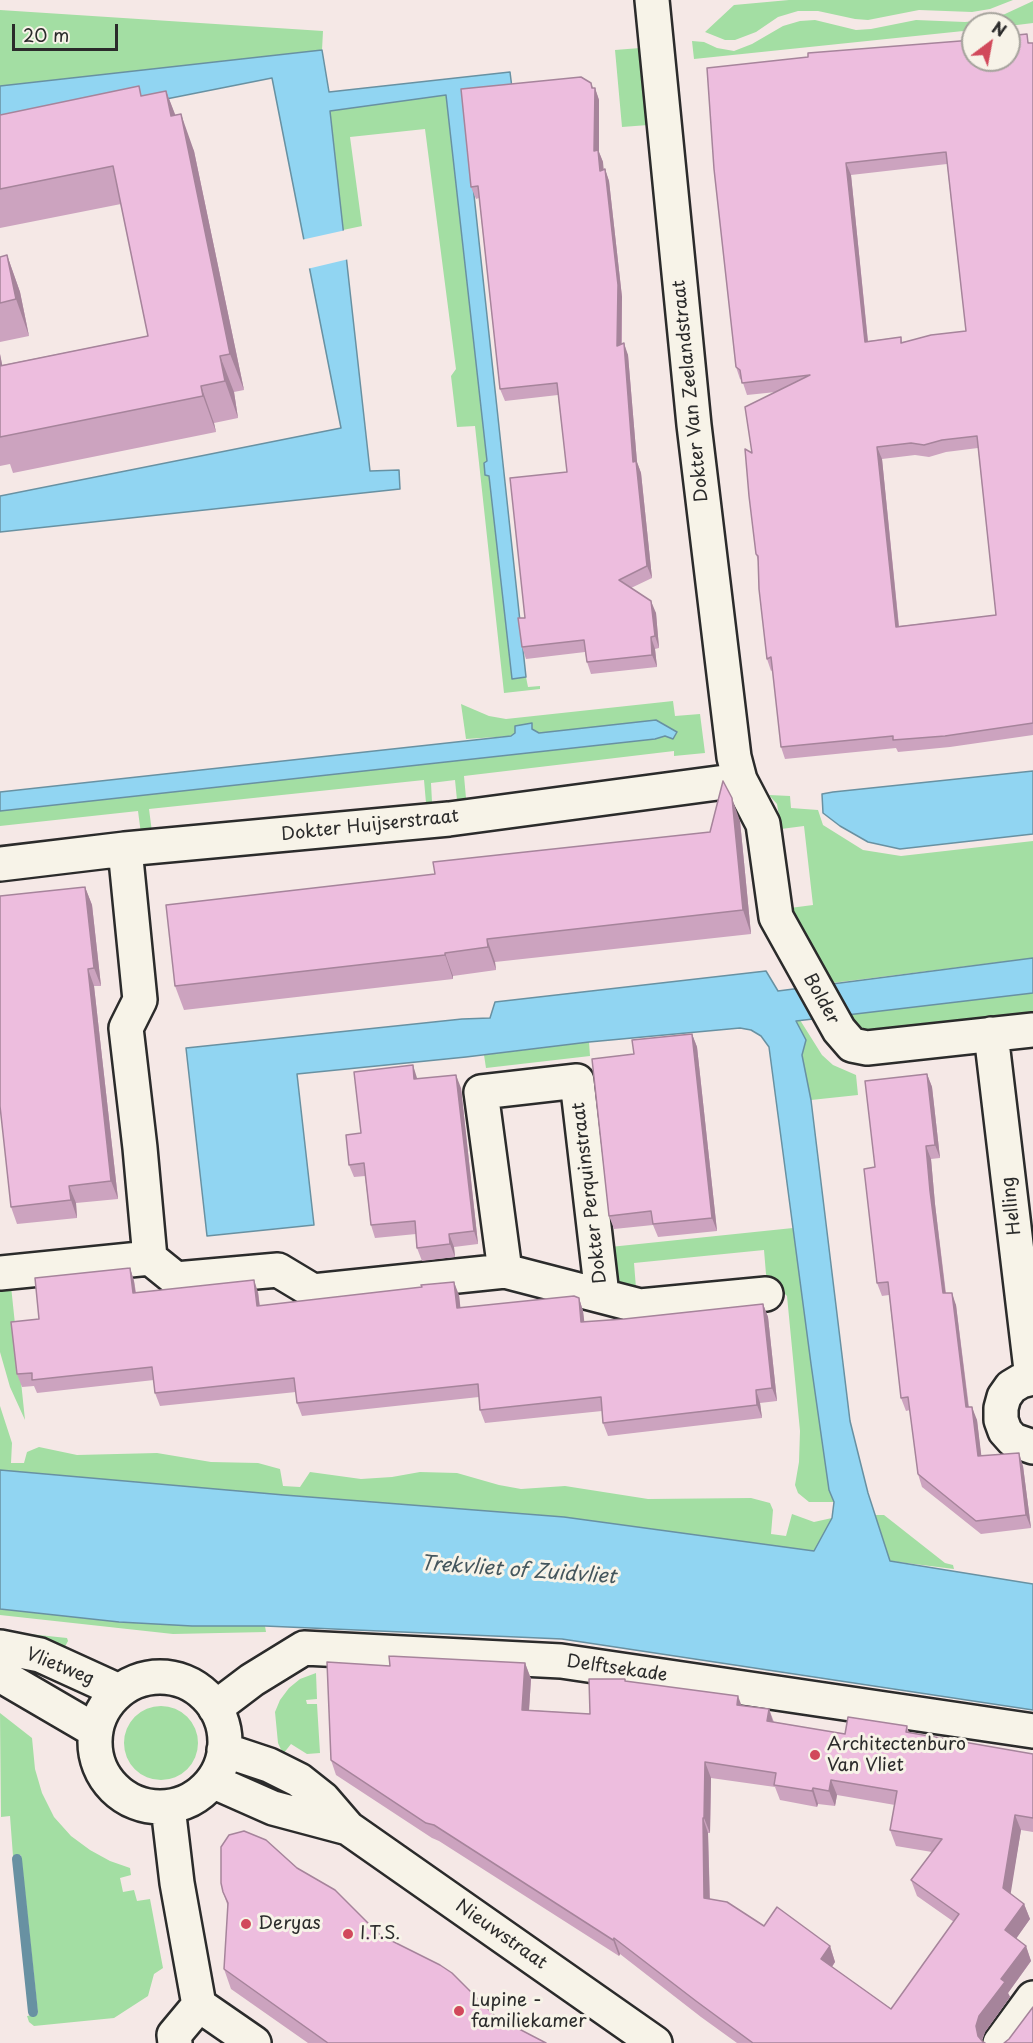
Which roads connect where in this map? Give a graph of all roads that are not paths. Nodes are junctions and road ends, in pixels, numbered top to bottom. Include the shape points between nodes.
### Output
1 (652, 0) edge
2 (740, 780) junction
3 (125, 849) junction
4 (0, 864) edge
5 (1033, 1030) edge
6 (992, 1034) junction
7 (150, 1258) junction
8 (505, 1271) junction
9 (0, 1273) edge
10 (766, 1294) dead end
11 (602, 1295) junction
12 (1032, 1378) edge
13 (1033, 1447) edge
14 (0, 1647) edge
15 (0, 1675) edge
16 (119, 1690) junction
17 (215, 1708) junction
18 (96, 1731) junction
19 (1033, 1731) edge
20 (224, 1750) junction
21 (212, 1781) junction
22 (168, 1807) junction
23 (348, 1828) junction
24 (1033, 1998) edge
25 (199, 2005) junction
26 (175, 2043) edge
27 (254, 2043) edge
28 (655, 2043) edge
29 (1000, 2043) edge

1 - 2 street, Dokter Van Zeelandstraat via 694,425
2 - 3 street, Dokter Huijserstraat via 450,819
2 - 6 street, Bolder via 763,824 776,917 838,1030 852,1045 867,1048
3 - 4 street, Dokter Huijserstraat
3 - 7 street via 140,1000 126,1028
5 - 6 street, Bolder
6 - 12 street, Helling
7 - 8 street, Dokter Perquinstraat via 176,1280 278,1270 314,1291
7 - 9 street
8 - 11 street, Dokter Perquinstraat
8 - 11 street, Dokter Perquinstraat via 481,1092 577,1081
10 - 11 street, Dokter Perquinstraat via 640,1306
12 - 13 street, Helling via 1021,1381 1004,1397 1001,1420 1013,1440
14 - 16 street, Vlietweg via 40,1655
15 - 18 street, Vlietweg
16 - 17 street via 144,1679 171,1678 196,1688
16 - 18 street via 104,1708
17 - 19 street, Delftsekade via 304,1648 561,1661
17 - 20 street via 224,1728
18 - 22 street via 98,1761 113,1786 138,1803
20 - 21 street
20 - 23 street, Nieuwstraat via 269,1765 298,1780 323,1799
21 - 22 street via 192,1798
21 - 23 street, Nieuwstraat via 273,1808
22 - 25 street
23 - 28 street, Nieuwstraat
24 - 29 street
25 - 26 street via 174,2035
25 - 27 street

